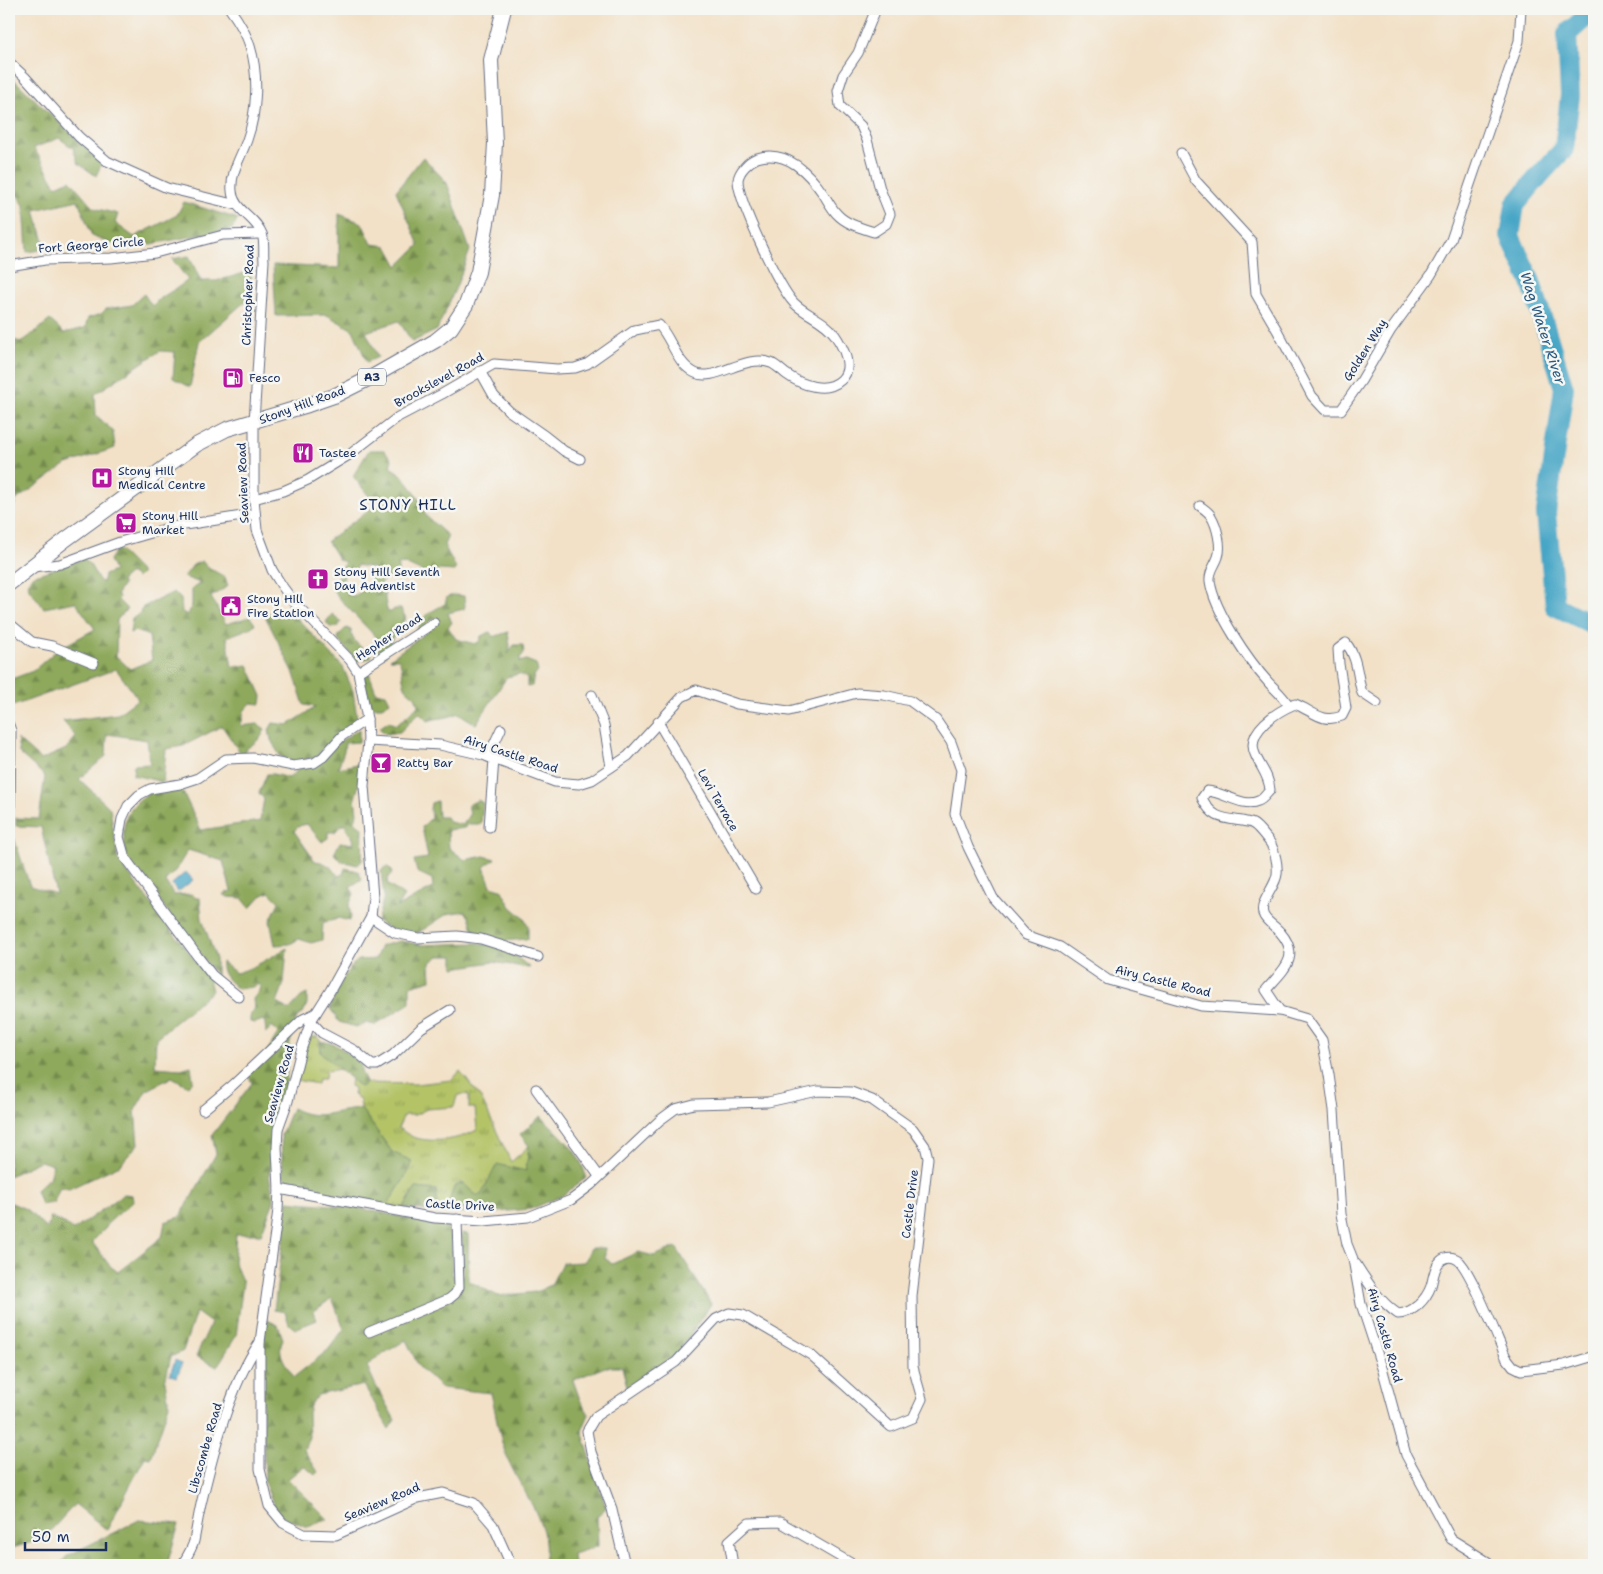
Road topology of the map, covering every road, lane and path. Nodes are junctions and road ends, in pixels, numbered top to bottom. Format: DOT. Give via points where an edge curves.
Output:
graph roads {
  1 [pos="230,9"];
  2 [pos="504,9"];
  3 [pos="876,9"];
  4 [pos="1521,9"];
  5 [pos="9,62"];
  6 [pos="1181,153"];
  7 [pos="237,205"];
  8 [pos="262,234"];
  9 [pos="9,266"];
  10 [pos="480,371"];
  11 [pos="254,422"];
  12 [pos="580,459"];
  13 [pos="254,499"];
  14 [pos="1200,506"];
  15 [pos="255,514"];
  16 [pos="30,567"];
  17 [pos="10,582"];
  18 [pos="9,623"];
  19 [pos="434,623"];
  20 [pos="94,663"];
  21 [pos="358,672"];
  22 [pos="592,695"];
  23 [pos="1377,703"];
  24 [pos="1289,706"];
  25 [pos="367,719"];
  26 [pos="658,722"];
  27 [pos="9,725"];
  28 [pos="501,729"];
  29 [pos="368,741"];
  30 [pos="491,758"];
  31 [pos="611,767"];
  32 [pos="10,813"];
  33 [pos="489,827"];
  34 [pos="756,890"];
  35 [pos="370,916"];
  36 [pos="538,957"];
  37 [pos="239,997"];
  38 [pos="450,1010"];
  39 [pos="1280,1011"];
  40 [pos="316,1012"];
  41 [pos="311,1021"];
  42 [pos="536,1089"];
  43 [pos="202,1110"];
  44 [pos="599,1176"];
  45 [pos="279,1189"];
  46 [pos="457,1219"];
  47 [pos="1353,1260"];
  48 [pos="369,1332"];
  49 [pos="260,1342"];
  50 [pos="1594,1356"];
  51 [pos="182,1565"];
  52 [pos="511,1565"];
  53 [pos="625,1565"];
  54 [pos="733,1565"];
  55 [pos="854,1565"];
  56 [pos="1489,1565"];
  1 -- 7 [label="street" via="250,46 255,75 254,107 247,139 232,178 232,193"];
  2 -- 11 [label="main road, Stony Hill Road / A3" via="491,60 495,143 492,195 478,272 466,305 451,328 435,341 372,377 334,396"];
  3 -- 10 [label="street, Brookslevel Road" via="838,91 840,106 861,126 867,140 890,214 886,224 874,232 856,226 837,214 798,164 776,156 756,158 745,166 738,178 740,195 777,280 794,303 834,333 844,350 848,366 843,378 832,386 814,387 788,376 772,363 756,360 712,375 696,374 681,362 668,335 659,325 635,330 587,364 575,368 494,364"];
  4 -- 6 [label="street, Golden Way" via="1518,40 1451,240 1341,410 1325,410 1312,396 1256,294 1252,242 1196,181"];
  5 -- 7 [label="street" via="79,138 107,160 167,188"];
  7 -- 8 [label="street, Christopher Road" via="255,222"];
  8 -- 9 [label="street, Fort George Circle" via="223,235 156,253 44,260"];
  8 -- 11 [label="street, Christopher Road" via="264,261"];
  10 -- 12 [label="street" via="494,396 509,411"];
  10 -- 13 [label="street, Brookslevel Road" via="398,417 349,455 308,480"];
  11 -- 13 [label="street, Seaview Road"];
  11 -- 16 [label="main road, Stony Hill Road / A3" via="227,429 196,445"];
  13 -- 15 [label="street, Seaview Road"];
  14 -- 24 [label="street" via="1211,514 1217,532 1220,552 1211,570 1210,581 1216,602 1252,661"];
  15 -- 16 [label="street" via="172,527 60,564"];
  15 -- 21 [label="street, Seaview Road" via="257,530 272,570 282,586"];
  16 -- 17 [label="main road, Stony Hill Road / A3"];
  18 -- 20 [label="street" via="32,642 52,646"];
  19 -- 21 [label="street, Hepher Road"];
  21 -- 25 [label="street, Seaview Road"];
  22 -- 31 [label="street" via="604,725"];
  23 -- 24 [label="street" via="1362,693 1356,663 1346,644 1338,649 1346,708 1342,716 1331,720 1295,704"];
  24 -- 39 [label="street" via="1271,716 1253,740 1254,753 1270,780 1270,790 1259,801 1246,803 1218,791 1207,791 1202,798 1214,815 1253,824 1270,844 1276,859 1277,875 1262,909 1291,949 1290,958 1266,990"];
  25 -- 29 [label="street, Seaview Road"];
  25 -- 37 [label="street" via="342,736 314,763 293,766 253,758 226,759 198,778 150,789 128,806 122,819 119,837 125,858 198,957"];
  26 -- 31 [label="street, Airy Castle Road" via="628,756"];
  26 -- 34 [label="street, Levi Terrace"];
  26 -- 39 [label="street, Airy Castle Road" via="682,697 696,690 737,704 789,711 857,693 910,701 936,720 951,742 961,770 955,814 994,898 1026,935 1060,947 1108,980 1201,1006"];
  27 -- 32 [label="street"];
  28 -- 30 [label="street"];
  29 -- 30 [label="street, Airy Castle Road" via="440,745"];
  29 -- 35 [label="street, Seaview Road" via="364,786 374,896"];
  30 -- 31 [label="street, Airy Castle Road" via="555,782 579,784 592,780"];
  30 -- 33 [label="street"];
  35 -- 36 [label="street" via="395,933 418,938 456,936 481,939"];
  35 -- 40 [label="street, Seaview Road"];
  38 -- 41 [label="street" via="421,1028 393,1055 377,1065 372,1065 322,1033"];
  39 -- 47 [label="street, Airy Castle Road" via="1307,1019 1322,1040 1334,1110 1341,1214"];
  40 -- 41 [label="street, Seaview Road"];
  40 -- 43 [label="street" via="303,1019"];
  41 -- 45 [label="street, Seaview Road" via="278,1129"];
  42 -- 44 [label="street"];
  44 -- 46 [label="street, Castle Drive" via="571,1200 528,1217 484,1221"];
  44 -- 53 [label="street, Castle Drive" via="674,1109 694,1104 768,1102 818,1091 850,1092 872,1100 913,1128 925,1146 928,1158 912,1296 913,1367 922,1399 913,1418 891,1427 811,1355 743,1315 728,1312 716,1319 676,1362 596,1416 587,1431 591,1452 612,1509"];
  45 -- 46 [label="street, Castle Drive" via="398,1212"];
  45 -- 49 [label="street, Seaview Road"];
  46 -- 48 [label="street" via="459,1288 455,1294"];
  47 -- 50 [label="street" via="1372,1290 1398,1314 1407,1313 1419,1305 1430,1288 1438,1263 1446,1257 1460,1261 1506,1357 1521,1370"];
  47 -- 56 [label="street, Airy Castle Road" via="1361,1304 1406,1455 1451,1539"];
  49 -- 51 [label="street, Libscombe Road" via="237,1384 213,1458 193,1542"];
  49 -- 52 [label="street, Seaview Road" via="260,1469 269,1506 283,1523 304,1534 336,1535 418,1498 443,1493 474,1503 494,1525"];
  54 -- 55 [label="street" via="729,1542 749,1523 780,1522"];
}
